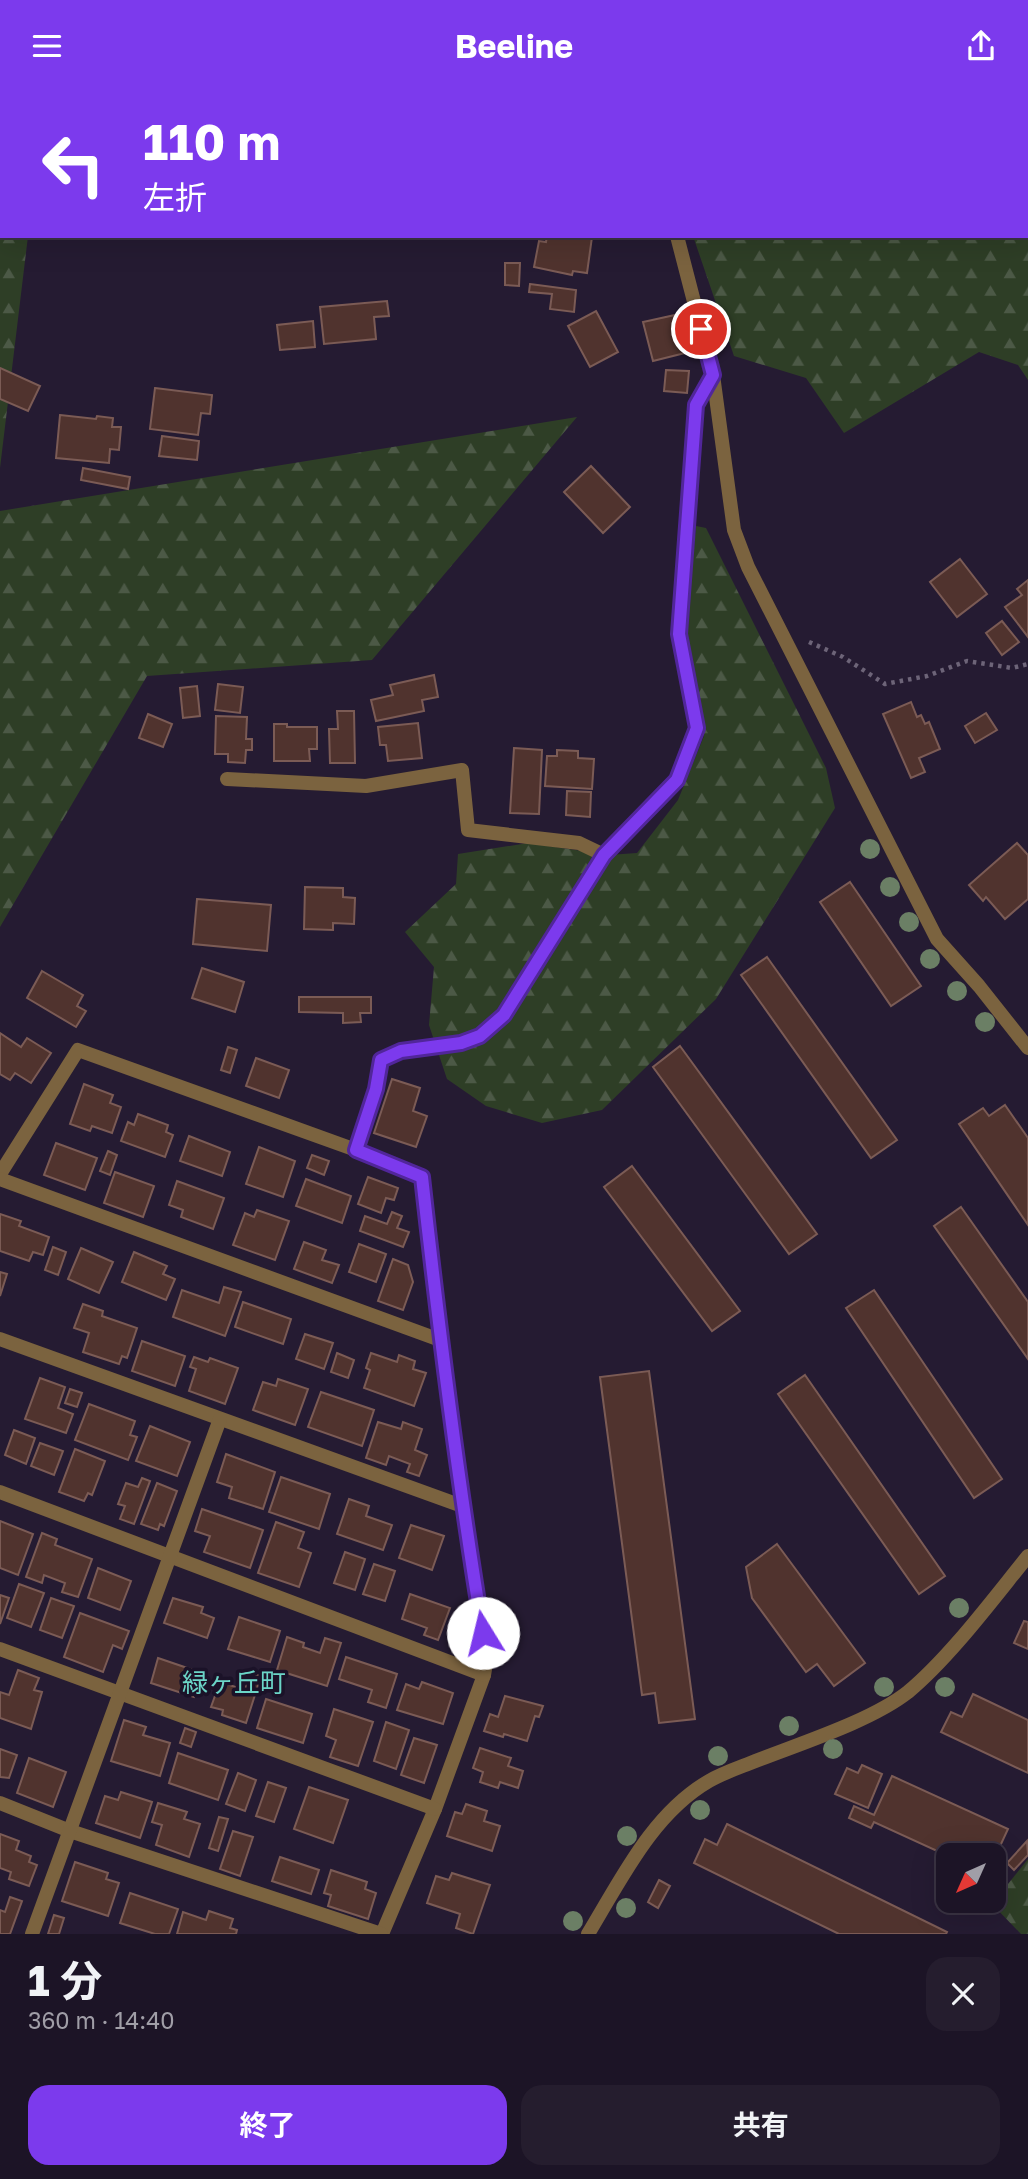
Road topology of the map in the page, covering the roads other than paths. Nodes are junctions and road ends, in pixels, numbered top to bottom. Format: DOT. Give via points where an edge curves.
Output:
graph roads {
  1 [pos="678,238"];
  2 [pos="713,375"];
  3 [pos="227,779"];
  4 [pos="604,855"];
  5 [pos="1028,1048"];
  6 [pos="356,1150"];
  7 [pos="0,1177"];
  8 [pos="0,1339"];
  9 [pos="440,1340"];
  10 [pos="220,1419"];
  11 [pos="0,1492"];
  12 [pos="462,1506"];
  13 [pos="1028,1556"];
  14 [pos="169,1557"];
  15 [pos="0,1649"];
  16 [pos="484,1675"];
  17 [pos="120,1694"];
  18 [pos="0,1803"];
  19 [pos="435,1809"];
  20 [pos="70,1831"];
  21 [pos="32,1934"];
  22 [pos="382,1934"];
  23 [pos="588,1934"];
  1 -- 2 [label="street"];
  2 -- 4 [label="street" via="696,405 679,634 697,728 677,780"];
  2 -- 5 [label="street" via="734,530 748,567 937,939"];
  3 -- 4 [label="street" via="366,786 462,770 468,830 579,843"];
  4 -- 6 [label="street" via="504,1015 480,1036 461,1043 401,1051 381,1060"];
  6 -- 7 [label="street" via="78,1050"];
  6 -- 9 [label="street" via="422,1177"];
  7 -- 9 [label="street"];
  8 -- 10 [label="street"];
  9 -- 12 [label="street"];
  10 -- 12 [label="street"];
  10 -- 14 [label="street"];
  11 -- 14 [label="street"];
  12 -- 16 [label="street" via="487,1658"];
  13 -- 23 [label="street" via="908,1692 886,1707 709,1781 682,1801 656,1828"];
  14 -- 16 [label="street"];
  14 -- 17 [label="street"];
  15 -- 17 [label="street"];
  16 -- 19 [label="street"];
  17 -- 19 [label="street"];
  17 -- 20 [label="street"];
  18 -- 20 [label="street"];
  19 -- 22 [label="street"];
  20 -- 21 [label="street"];
  20 -- 22 [label="street"];
}
